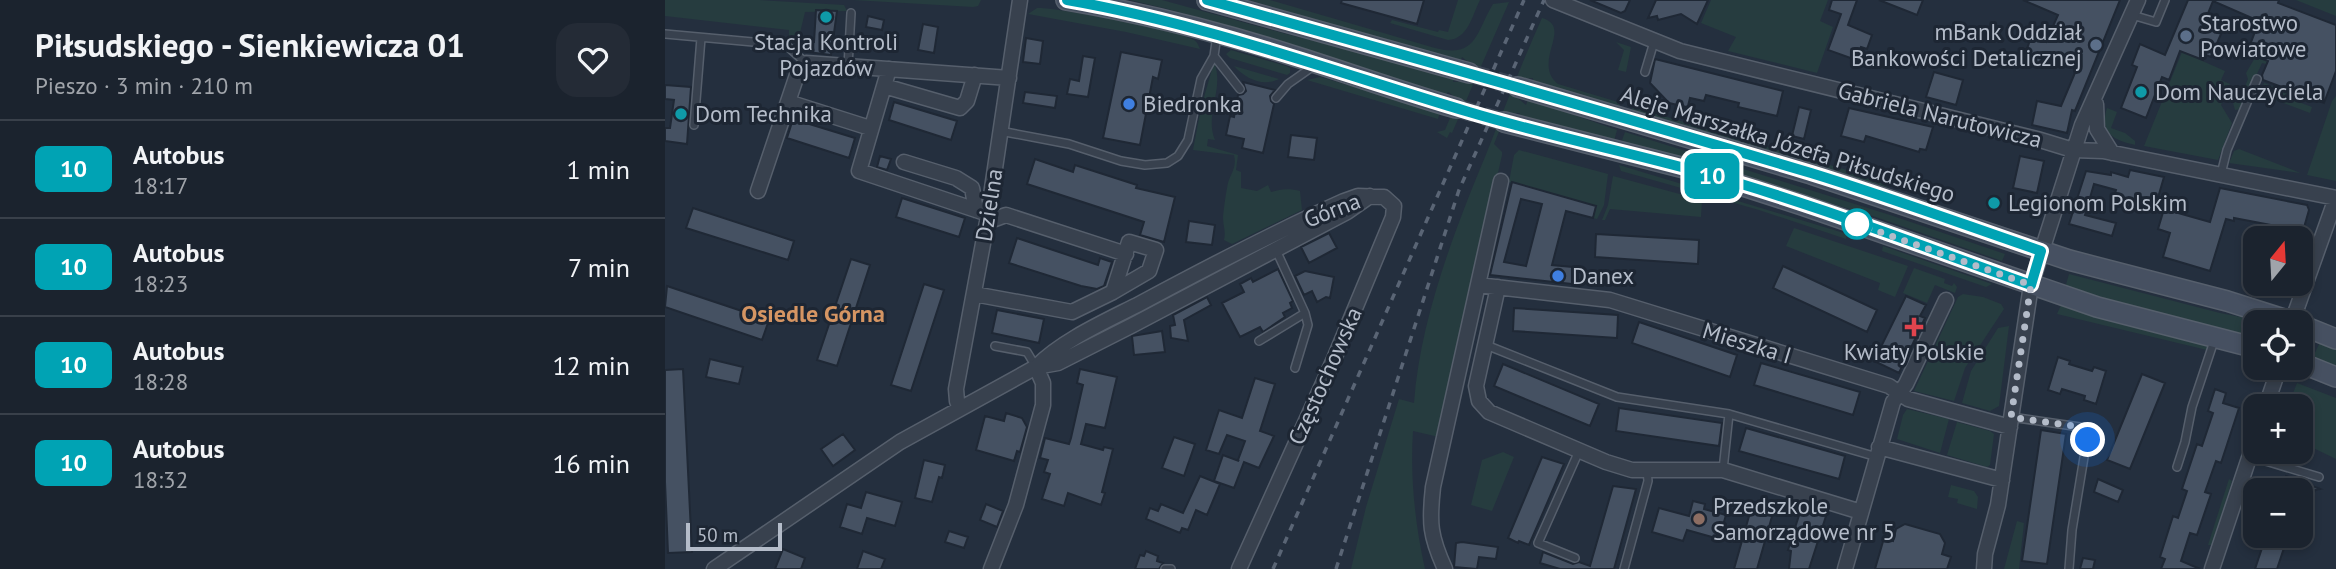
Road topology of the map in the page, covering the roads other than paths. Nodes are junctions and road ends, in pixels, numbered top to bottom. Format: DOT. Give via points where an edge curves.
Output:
graph roads {
  1 [pos="1020,0"];
  2 [pos="1066,0"];
  3 [pos="1207,0"];
  4 [pos="1553,0"];
  5 [pos="2138,0"];
  6 [pos="2165,0"];
  7 [pos="851,13"];
  8 [pos="2132,15"];
  9 [pos="665,34"];
  10 [pos="1217,34"];
  11 [pos="701,38"];
  12 [pos="1654,42"];
  13 [pos="1214,56"];
  14 [pos="806,63"];
  15 [pos="1317,64"];
  16 [pos="848,67"];
  17 [pos="889,69"];
  18 [pos="1644,72"];
  19 [pos="1469,73"];
  20 [pos="975,75"];
  21 [pos="1009,78"];
  22 [pos="2257,79"];
  23 [pos="884,86"];
  24 [pos="1518,87"];
  25 [pos="1240,89"];
  26 [pos="2099,92"];
  27 [pos="1276,98"];
  28 [pos="788,102"];
  29 [pos="1456,108"];
  30 [pos="1504,122"];
  31 [pos="694,125"];
  32 [pos="870,128"];
  33 [pos="1000,131"];
  34 [pos="2073,149"];
  35 [pos="2112,153"];
  36 [pos="904,162"];
  37 [pos="2220,175"];
  38 [pos="1501,181"];
  39 [pos="758,191"];
  40 [pos="991,196"];
  41 [pos="1371,196"];
  42 [pos="2336,198"];
  43 [pos="984,215"];
  44 [pos="1006,215"];
  45 [pos="1275,250"];
  46 [pos="2041,251"];
  47 [pos="1126,254"];
  48 [pos="1478,285"];
  49 [pos="2031,285"];
  50 [pos="1498,288"];
  51 [pos="1112,292"];
  52 [pos="974,293"];
  53 [pos="1946,300"];
  54 [pos="2255,310"];
  55 [pos="2296,310"];
  56 [pos="1305,313"];
  57 [pos="2313,330"];
  58 [pos="2215,337"];
  59 [pos="2336,339"];
  60 [pos="1259,341"];
  61 [pos="1486,345"];
  62 [pos="2243,345"];
  63 [pos="995,346"];
  64 [pos="1036,367"];
  65 [pos="1295,368"];
  66 [pos="2313,368"];
  67 [pos="2336,377"];
  68 [pos="1900,393"];
  69 [pos="960,410"];
  70 [pos="1729,414"];
  71 [pos="2011,422"];
  72 [pos="1579,451"];
  73 [pos="1878,452"];
  74 [pos="2246,464"];
  75 [pos="2276,464"];
  76 [pos="2177,467"];
  77 [pos="1647,470"];
  78 [pos="1723,470"];
  79 [pos="2319,477"];
  80 [pos="2002,480"];
  81 [pos="1861,512"];
  82 [pos="1575,558"];
  83 [pos="1982,565"];
  84 [pos="722,567"];
  85 [pos="991,569"];
  86 [pos="1239,569"];
  87 [pos="1444,569"];
  88 [pos="1624,569"];
  89 [pos="1845,569"];
  90 [pos="2069,569"];
  91 [pos="2212,569"];
  1 -- 21 [label="street, Dzielna"];
  2 -- 10 [label="main road"];
  3 -- 19 [label="main road"];
  4 -- 12 [label="street, Gabriela Narutowicza"];
  5 -- 8 [label="street"];
  6 -- 8 [label="lane" via="2156,22"];
  7 -- 16 [label="lane"];
  8 -- 26 [label="street"];
  9 -- 11 [label="lane"];
  10 -- 13 [label="lane"];
  10 -- 15 [label="main road"];
  11 -- 14 [label="lane" via="786,46"];
  11 -- 31 [label="lane"];
  12 -- 18 [label="lane"];
  12 -- 34 [label="street, Gabriela Narutowicza"];
  13 -- 25 [label="lane"];
  13 -- 33 [label="lane" via="1201,79 1188,139 1178,156 1167,163 1121,161 1069,144"];
  14 -- 16 [label="street"];
  14 -- 28 [label="street"];
  15 -- 27 [label="lane"];
  15 -- 29 [label="main road"];
  16 -- 17 [label="street"];
  17 -- 20 [label="street"];
  17 -- 23 [label="street"];
  20 -- 21 [label="street"];
  20 -- 23 [label="street" via="960,108"];
  21 -- 33 [label="street, Dzielna"];
  22 -- 37 [label="lane"];
  23 -- 32 [label="street"];
  24 -- 46 [label="main road, Aleje Marszałka Józefa Piłsudskiego" via="1811,174"];
  26 -- 34 [label="street"];
  26 -- 35 [label="street" via="2096,126"];
  28 -- 32 [label="street"];
  28 -- 39 [label="street"];
  30 -- 49 [label="main road" via="1713,176"];
  32 -- 43 [label="street" via="859,171"];
  33 -- 40 [label="street, Dzielna"];
  34 -- 35 [label="street, Gabriela Narutowicza"];
  34 -- 46 [label="street"];
  35 -- 37 [label="street, Gabriela Narutowicza"];
  36 -- 43 [label="street" via="956,178 972,188"];
  37 -- 42 [label="street, Gabriela Narutowicza"];
  38 -- 48 [label="street"];
  40 -- 43 [label="street, Dzielna"];
  40 -- 44 [label="street"];
  41 -- 45 [label="street, Górna"];
  41 -- 64 [label="street, Górna" via="1344,201 1219,262 1049,354"];
  41 -- 86 [label="street, Częstochowska" via="1389,200 1393,217"];
  42 -- 55 [label="street"];
  43 -- 44 [label="street"];
  43 -- 52 [label="street, Dzielna"];
  44 -- 47 [label="street"];
  45 -- 56 [label="lane"];
  45 -- 64 [label="street, Górna" via="1058,363"];
  46 -- 49 [label="street"];
  46 -- 54 [label="main road, Aleje Marszałka Józefa Piłsudskiego"];
  47 -- 51 [label="street"];
  47 -- 51 [label="street" via="1129,242 1156,250 1149,271"];
  48 -- 50 [label="street, Mieszka I"];
  48 -- 87 [label="street" via="1433,487 1430,527"];
  49 -- 58 [label="main road" via="2109,311"];
  49 -- 71 [label="street"];
  50 -- 61 [label="street"];
  50 -- 68 [label="street, Mieszka I" via="1610,300"];
  51 -- 52 [label="street" via="1072,312"];
  52 -- 69 [label="street, Dzielna" via="956,389"];
  53 -- 68 [label="street"];
  56 -- 60 [label="lane"];
  56 -- 65 [label="lane" via="1308,325"];
  57 -- 59 [label="main road"];
  58 -- 62 [label="main road"];
  58 -- 76 [label="lane"];
  61 -- 70 [label="lane" via="1617,397"];
  61 -- 72 [label="street" via="1476,386 1483,407"];
  63 -- 64 [label="lane" via="1027,352"];
  64 -- 69 [label="street, Górna"];
  64 -- 85 [label="street" via="1043,383 1043,405 1016,505"];
  66 -- 67 [label="main road"];
  68 -- 71 [label="street, Mieszka I" via="1908,399"];
  68 -- 73 [label="street"];
  69 -- 84 [label="street, Górna" via="900,442"];
  70 -- 73 [label="lane"];
  70 -- 78 [label="lane"];
  71 -- 80 [label="street"];
  71 -- 90 [label="lane" via="2080,427 2088,433"];
  72 -- 77 [label="street" via="1632,470"];
  72 -- 82 [label="lane" via="1538,543"];
  73 -- 80 [label="street"];
  73 -- 81 [label="street"];
  74 -- 91 [label="street"];
  75 -- 79 [label="lane"];
  77 -- 78 [label="street"];
  77 -- 88 [label="lane"];
  78 -- 81 [label="street"];
  80 -- 83 [label="street"];
  81 -- 89 [label="street"];
}
